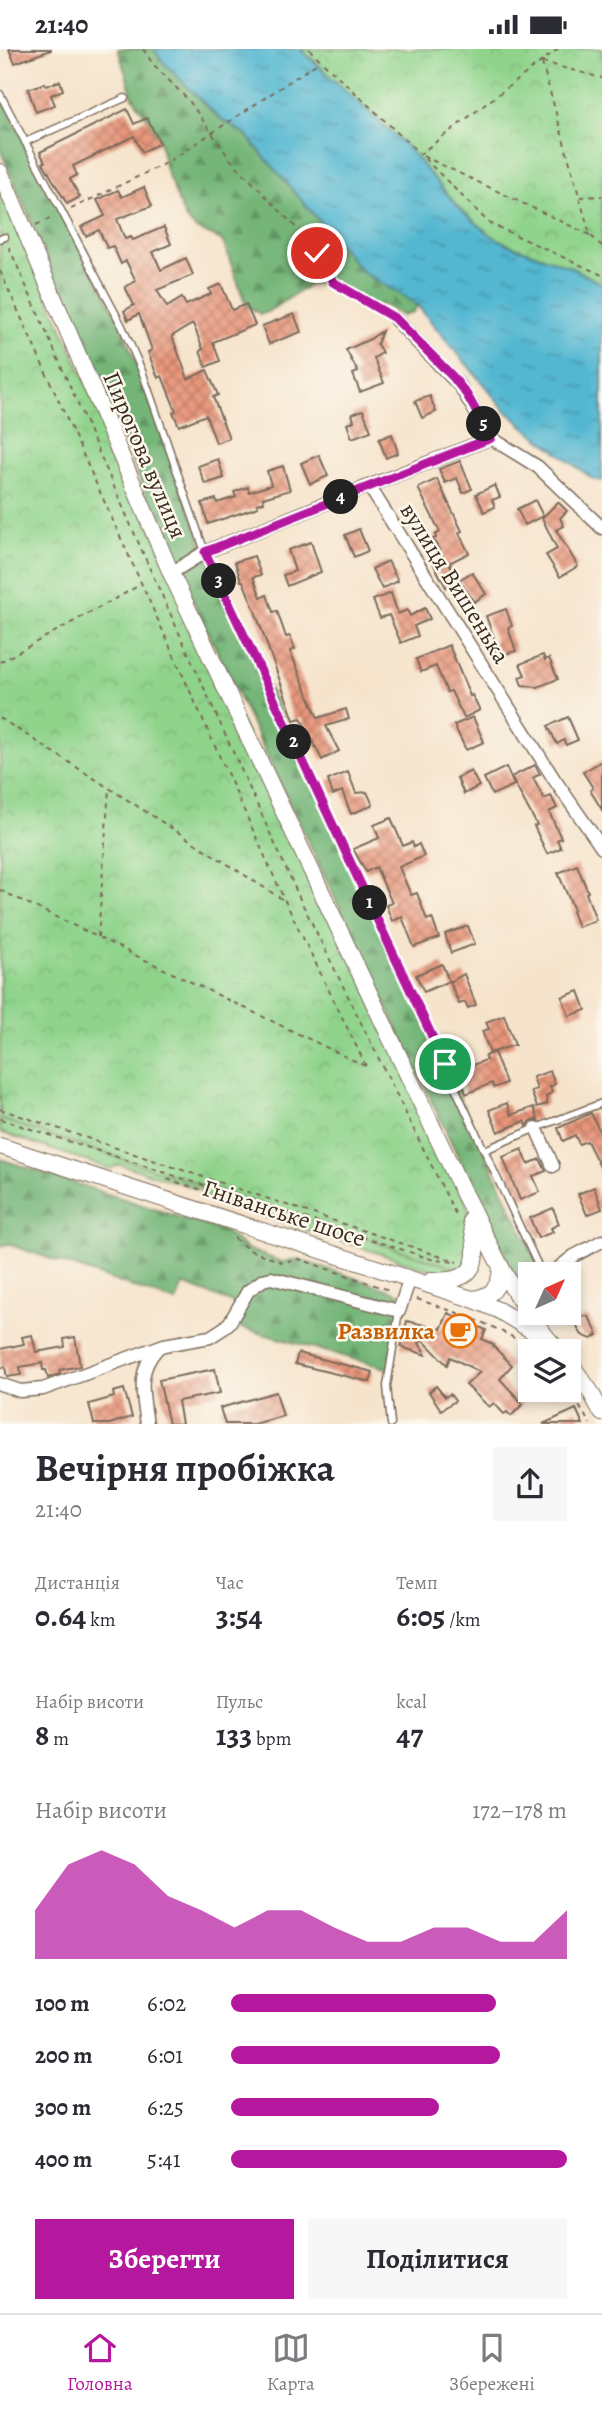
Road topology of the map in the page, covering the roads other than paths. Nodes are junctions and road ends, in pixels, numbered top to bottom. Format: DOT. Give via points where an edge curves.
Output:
graph roads {
  1 [pos="0,94"];
  2 [pos="125,98"];
  3 [pos="25,142"];
  4 [pos="0,172"];
  5 [pos="396,319"];
  6 [pos="491,438"];
  7 [pos="369,486"];
  8 [pos="602,528"];
  9 [pos="205,552"];
  10 [pos="171,573"];
  11 [pos="602,848"];
  12 [pos="602,1104"];
  13 [pos="536,1128"];
  14 [pos="1,1149"];
  15 [pos="485,1150"];
  16 [pos="553,1165"];
  17 [pos="464,1194"];
  18 [pos="602,1241"];
  19 [pos="536,1262"];
  20 [pos="566,1262"];
  21 [pos="501,1268"];
  22 [pos="410,1278"];
  23 [pos="518,1285"];
  24 [pos="472,1299"];
  25 [pos="398,1311"];
  26 [pos="544,1339"];
  27 [pos="157,1349"];
  28 [pos="581,1381"];
  29 [pos="0,1384"];
  30 [pos="602,1413"];
  31 [pos="147,1424"];
  32 [pos="391,1424"];
  1 -- 3 [label="lane"];
  2 -- 3 [label="lane"];
  3 -- 9 [label="lane" via="132,348"];
  4 -- 10 [label="main road, Пирогова вулиця"];
  5 -- 6 [label="street" via="460,386"];
  6 -- 7 [label="street"];
  6 -- 8 [label="street" via="538,467"];
  7 -- 9 [label="street, вулиця Вишенька"];
  7 -- 11 [label="street, вулиця Вишенька"];
  9 -- 10 [label="street, вулиця Вишенька"];
  9 -- 15 [label="lane"];
  10 -- 17 [label="main road, Пирогова вулиця"];
  12 -- 13 [label="lane"];
  13 -- 15 [label="lane"];
  13 -- 16 [label="street"];
  14 -- 22 [label="main road, Гніванське шосе"];
  15 -- 19 [label="lane"];
  17 -- 21 [label="main road, Пирогова вулиця"];
  17 -- 22 [label="main road" via="477,1248 472,1266 453,1280"];
  18 -- 20 [label="street"];
  21 -- 23 [label="main road, Пирогова вулиця"];
  21 -- 24 [label="main road" via="496,1289"];
  22 -- 24 [label="main road, Гніванське шосе"];
  22 -- 25 [label="street"];
  24 -- 26 [label="main road, Гніванське шосе"];
  25 -- 27 [label="street" via="271,1277 248,1291 218,1333"];
  25 -- 32 [label="lane" via="387,1386"];
  27 -- 29 [label="street" via="43,1389 20,1391"];
  27 -- 31 [label="street" via="142,1376"];
  28 -- 30 [label="main road"];
}
